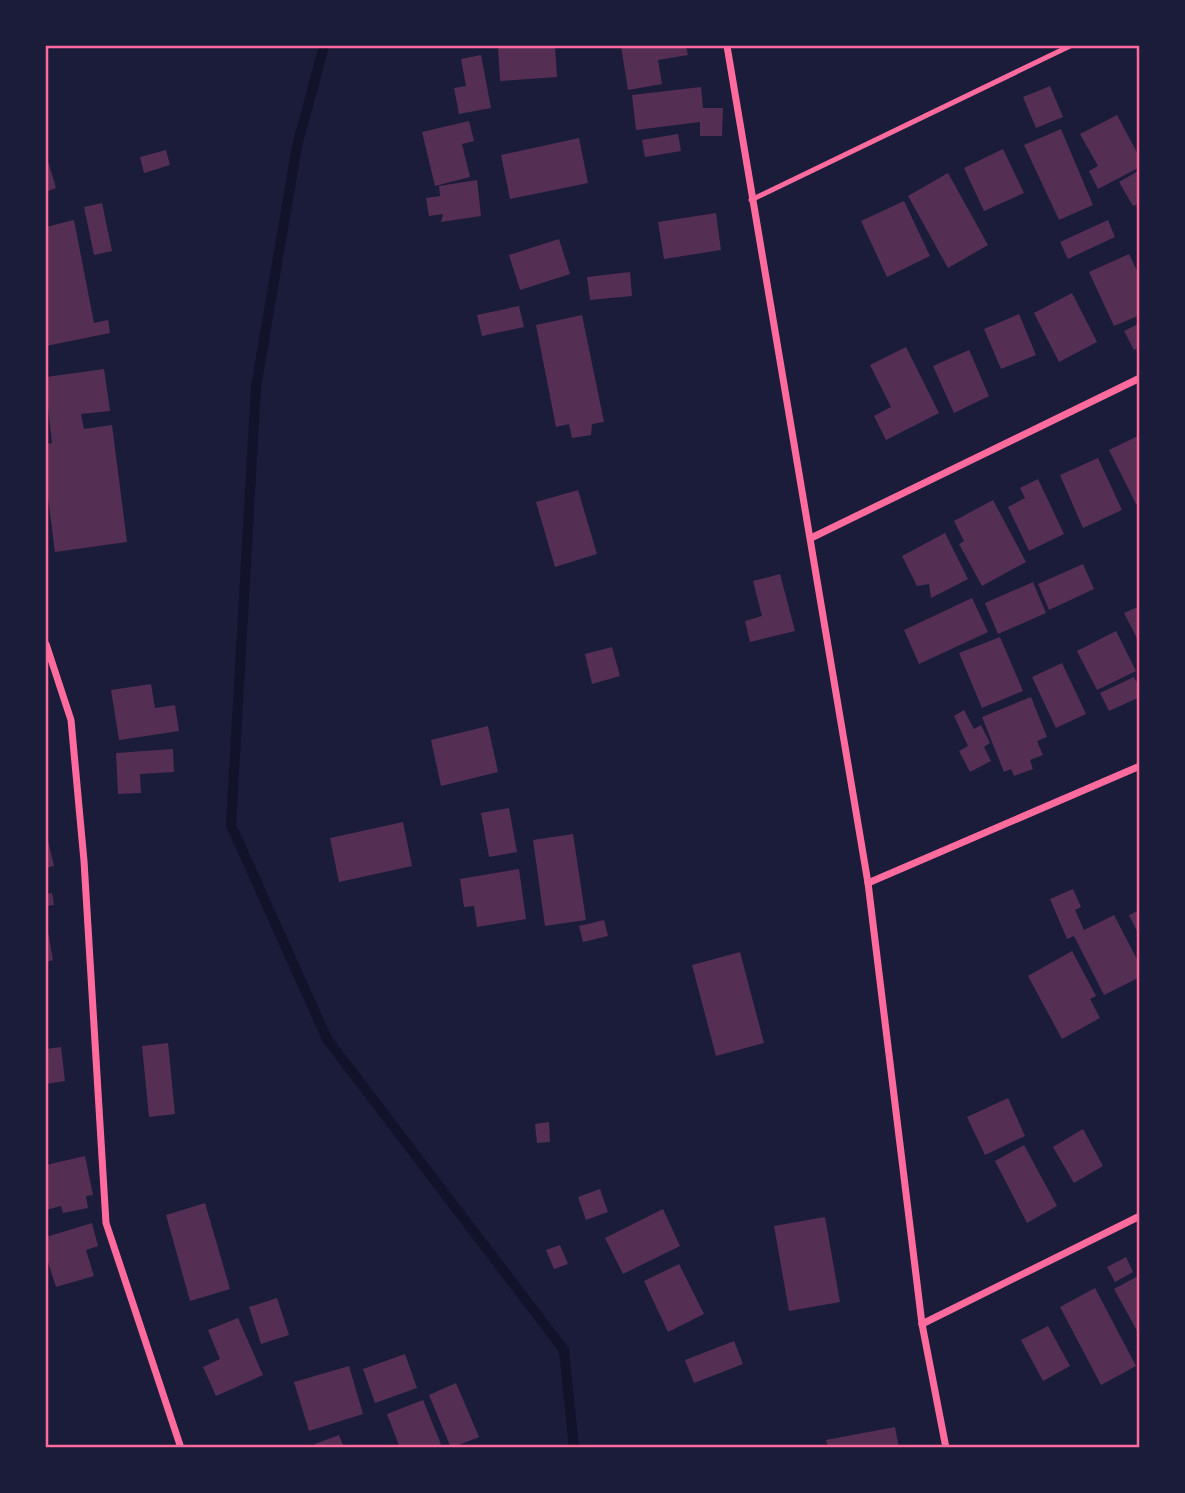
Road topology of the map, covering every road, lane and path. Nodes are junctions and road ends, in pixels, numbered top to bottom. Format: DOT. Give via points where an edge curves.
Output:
graph roads {
  1 [pos="727,46"];
  2 [pos="1070,46"];
  3 [pos="751,200"];
  4 [pos="1139,378"];
  5 [pos="811,538"];
  6 [pos="46,644"];
  7 [pos="1139,766"];
  8 [pos="868,883"];
  9 [pos="1139,1216"];
  10 [pos="922,1324"];
  11 [pos="181,1447"];
  12 [pos="946,1447"];
  1 -- 3 [label="street"];
  2 -- 3 [label="lane"];
  3 -- 5 [label="street"];
  4 -- 5 [label="street"];
  5 -- 8 [label="street"];
  6 -- 11 [label="street" via="72,720 106,1223"];
  7 -- 8 [label="street"];
  8 -- 10 [label="street"];
  9 -- 10 [label="street"];
  10 -- 12 [label="street"];
}
